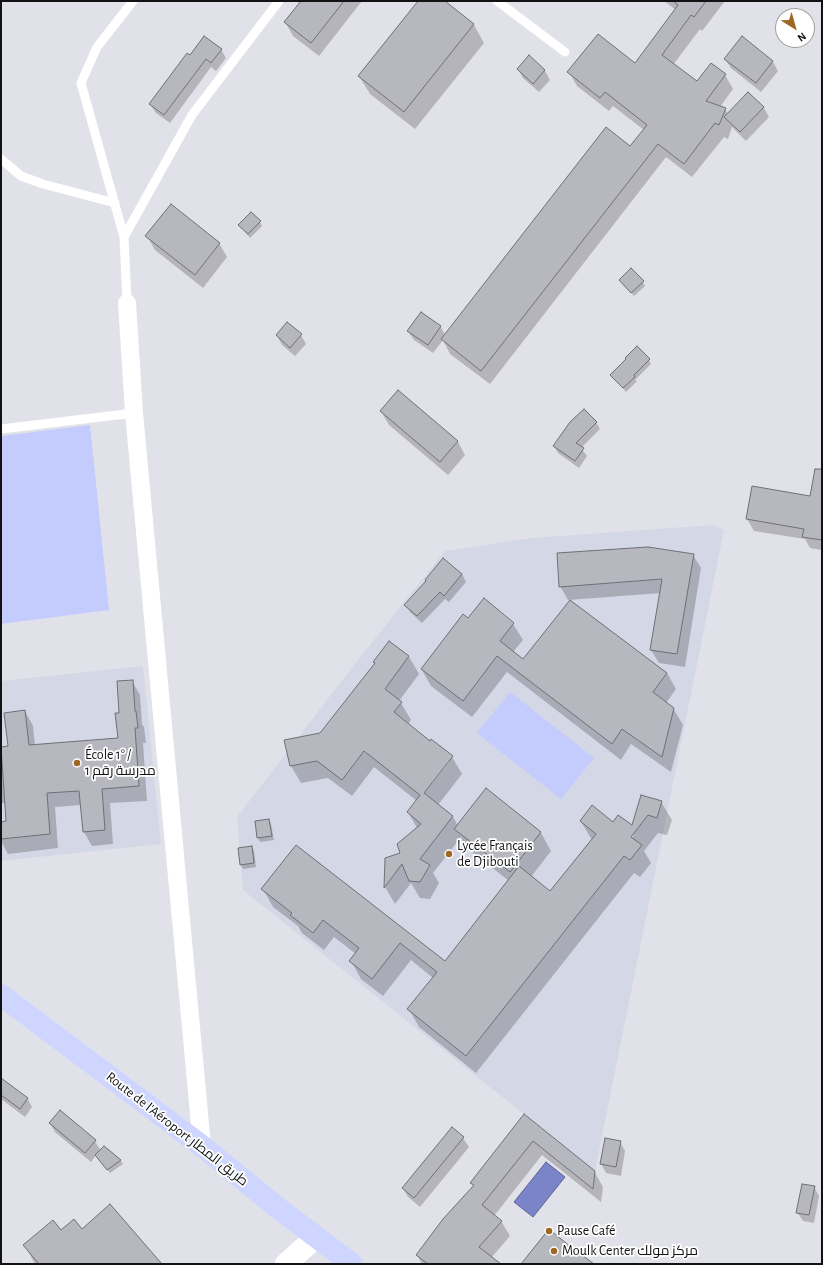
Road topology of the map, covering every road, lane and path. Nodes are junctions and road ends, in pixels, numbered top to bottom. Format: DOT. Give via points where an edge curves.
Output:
graph roads {
  1 [pos="133,1"];
  2 [pos="279,1"];
  3 [pos="498,1"];
  4 [pos="565,52"];
  5 [pos="1,159"];
  6 [pos="115,203"];
  7 [pos="124,237"];
  8 [pos="127,303"];
  9 [pos="134,413"];
  10 [pos="1,429"];
  11 [pos="1,995"];
  12 [pos="202,1146"];
  13 [pos="316,1237"];
  14 [pos="286,1264"];
  15 [pos="352,1264"];
  1 -- 6 [label="lane" via="97,47 81,83"];
  2 -- 7 [label="lane" via="192,115"];
  3 -- 4 [label="lane"];
  5 -- 6 [label="lane" via="21,176"];
  6 -- 7 [label="lane"];
  7 -- 8 [label="lane"];
  8 -- 9 [label="street"];
  9 -- 10 [label="lane"];
  9 -- 12 [label="street"];
  11 -- 12 [label="main road, Route de l'Aéroport طريق المطار"];
  12 -- 13 [label="main road, Route de l'Aéroport طريق المطار"];
  13 -- 14 [label="main road"];
  13 -- 15 [label="main road, Route de l'Aéroport طريق المطار"];
}
